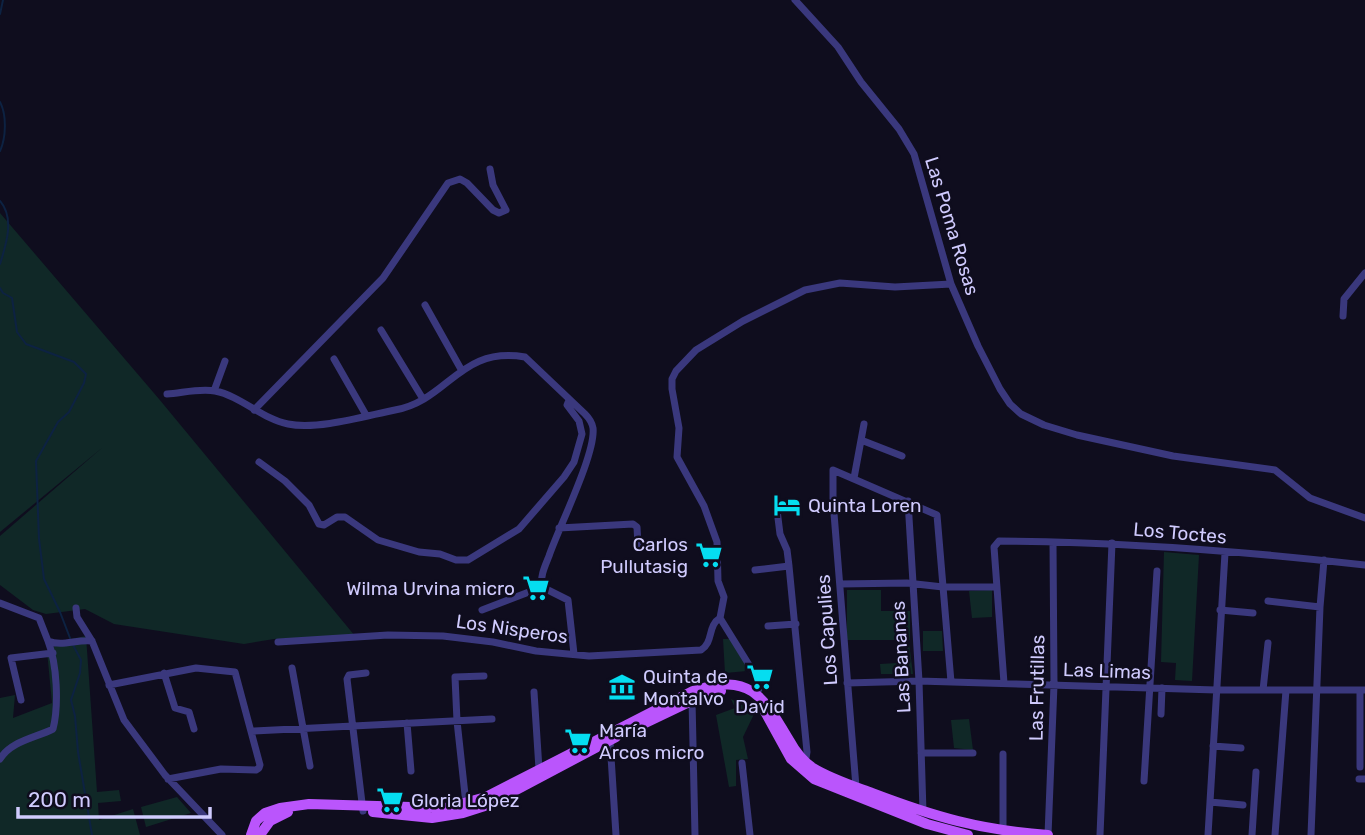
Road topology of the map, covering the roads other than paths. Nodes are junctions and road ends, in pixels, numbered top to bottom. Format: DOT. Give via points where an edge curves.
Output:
graph roads {
  1 [pos="795,0"];
  2 [pos="490,169"];
  3 [pos="1365,272"];
  4 [pos="951,284"];
  5 [pos="425,305"];
  6 [pos="1343,316"];
  7 [pos="381,330"];
  8 [pos="334,359"];
  9 [pos="225,361"];
  10 [pos="462,371"];
  11 [pos="214,391"];
  12 [pos="167,394"];
  13 [pos="423,399"];
  14 [pos="569,400"];
  15 [pos="254,410"];
  16 [pos="366,415"];
  17 [pos="864,424"];
  18 [pos="861,440"];
  19 [pos="902,456"];
  20 [pos="259,462"];
  21 [pos="854,478"];
  22 [pos="908,500"];
  23 [pos="777,510"];
  24 [pos="1365,519"];
  25 [pos="559,528"];
  26 [pos="1053,542"];
  27 [pos="1112,543"];
  28 [pos="638,545"];
  29 [pos="1225,552"];
  30 [pos="1324,560"];
  31 [pos="1365,565"];
  32 [pos="789,566"];
  33 [pos="755,570"];
  34 [pos="1157,570"];
  35 [pos="840,584"];
  36 [pos="913,584"];
  37 [pos="542,587"];
  38 [pos="943,587"];
  39 [pos="997,587"];
  40 [pos="1268,601"];
  41 [pos="0,603"];
  42 [pos="1320,607"];
  43 [pos="76,608"];
  44 [pos="482,610"];
  45 [pos="1220,610"];
  46 [pos="1252,613"];
  47 [pos="720,618"];
  48 [pos="796,624"];
  49 [pos="768,626"];
  50 [pos="48,641"];
  51 [pos="92,641"];
  52 [pos="278,642"];
  53 [pos="1268,643"];
  54 [pos="53,653"];
  55 [pos="574,654"];
  56 [pos="292,668"];
  57 [pos="164,673"];
  58 [pos="366,673"];
  59 [pos="484,676"];
  60 [pos="919,681"];
  61 [pos="951,682"];
  62 [pos="848,683"];
  63 [pos="1004,683"];
  64 [pos="108,685"];
  65 [pos="1054,685"];
  66 [pos="1105,686"];
  67 [pos="727,688"];
  68 [pos="1151,688"];
  69 [pos="1162,688"];
  70 [pos="1316,689"];
  71 [pos="1216,690"];
  72 [pos="1263,690"];
  73 [pos="1286,690"];
  74 [pos="1363,690"];
  75 [pos="534,692"];
  76 [pos="755,695"];
  77 [pos="21,700"];
  78 [pos="692,700"];
  79 [pos="1161,714"];
  80 [pos="492,719"];
  81 [pos="457,721"];
  82 [pos="407,723"];
  83 [pos="352,727"];
  84 [pos="304,728"];
  85 [pos="194,729"];
  86 [pos="252,731"];
  87 [pos="614,736"];
  88 [pos="1213,746"];
  89 [pos="1241,748"];
  90 [pos="921,753"];
  91 [pos="973,753"];
  92 [pos="1003,754"];
  93 [pos="0,759"];
  94 [pos="742,763"];
  95 [pos="803,765"];
  96 [pos="310,766"];
  97 [pos="1360,767"];
  98 [pos="539,769"];
  99 [pos="411,771"];
  100 [pos="1256,772"];
  101 [pos="169,779"];
  102 [pos="1144,781"];
  103 [pos="856,787"];
  104 [pos="1210,802"];
  105 [pos="466,804"];
  106 [pos="1244,805"];
  107 [pos="363,809"];
  108 [pos="923,812"];
  109 [pos="1003,832"];
  110 [pos="222,835"];
  111 [pos="251,835"];
  112 [pos="260,835"];
  113 [pos="615,835"];
  114 [pos="695,835"];
  115 [pos="750,835"];
  116 [pos="968,835"];
  117 [pos="1048,835"];
  118 [pos="1100,835"];
  119 [pos="1208,835"];
  120 [pos="1252,835"];
  121 [pos="1275,835"];
  122 [pos="1311,835"];
  1 -- 4 [label="street, Las Poma Rosas" via="838,47 900,129 914,155"];
  2 -- 15 [label="street" via="506,210 493,210 467,183 448,183 383,278"];
  3 -- 6 [label="street" via="1344,299"];
  4 -- 24 [label="street, Las Poma Rosas" via="1000,388 1021,414 1044,425 1125,446 1275,470 1310,498"];
  4 -- 47 [label="street" via="840,284 805,290 696,350 676,371 672,389 679,428 677,457 704,506 717,542 724,601"];
  5 -- 10 [label="street"];
  7 -- 13 [label="street"];
  8 -- 16 [label="street"];
  9 -- 11 [label="street"];
  10 -- 13 [label="street"];
  10 -- 14 [label="street" via="489,356 525,358"];
  11 -- 12 [label="street"];
  11 -- 15 [label="street"];
  13 -- 16 [label="street" via="407,408"];
  14 -- 20 [label="street" via="582,433 569,470 519,529 468,560 378,540 345,517 319,524 311,508 285,481"];
  14 -- 25 [label="street" via="592,421 593,429 584,466"];
  15 -- 16 [label="street" via="299,425"];
  17 -- 18 [label="street"];
  18 -- 19 [label="street"];
  18 -- 21 [label="street"];
  21 -- 22 [label="street"];
  21 -- 35 [label="street, Los Capulies" via="833,470"];
  22 -- 36 [label="street, Las Bananas"];
  22 -- 38 [label="street" via="937,515"];
  23 -- 32 [label="street"];
  25 -- 28 [label="street" via="634,524"];
  25 -- 37 [label="street"];
  26 -- 27 [label="street, Los Toctes"];
  26 -- 39 [label="street, Los Toctes" via="999,541 994,547"];
  26 -- 65 [label="street, Las Frutillas"];
  27 -- 29 [label="street, Los Toctes"];
  27 -- 66 [label="street"];
  29 -- 30 [label="street, Los Toctes"];
  29 -- 45 [label="street"];
  30 -- 31 [label="street, Los Toctes"];
  30 -- 42 [label="street"];
  32 -- 33 [label="street"];
  32 -- 48 [label="street"];
  34 -- 68 [label="street"];
  35 -- 36 [label="street"];
  35 -- 62 [label="street, Los Capulies"];
  36 -- 38 [label="street"];
  36 -- 60 [label="street, Las Bananas"];
  37 -- 44 [label="street"];
  37 -- 55 [label="street" via="568,600"];
  38 -- 39 [label="street"];
  38 -- 61 [label="street"];
  39 -- 63 [label="street"];
  40 -- 42 [label="street"];
  41 -- 50 [label="street" via="38,618"];
  42 -- 70 [label="street"];
  43 -- 51 [label="street"];
  45 -- 46 [label="street"];
  45 -- 71 [label="street"];
  47 -- 55 [label="street, Los Nisperos" via="701,650 600,657"];
  47 -- 76 [label="street" via="759,681"];
  48 -- 49 [label="street"];
  48 -- 95 [label="street" via="807,752"];
  50 -- 51 [label="street"];
  50 -- 54 [label="street"];
  51 -- 64 [label="street"];
  52 -- 55 [label="street, Los Nisperos" via="443,636"];
  53 -- 72 [label="street"];
  54 -- 77 [label="street" via="11,658"];
  54 -- 93 [label="street" via="53,729 15,744"];
  56 -- 84 [label="street"];
  57 -- 64 [label="street"];
  57 -- 85 [label="street" via="174,708 189,712"];
  57 -- 86 [label="street" via="196,668 233,671"];
  58 -- 83 [label="street" via="347,679"];
  59 -- 81 [label="street" via="455,677"];
  60 -- 61 [label="street, Las Limas"];
  60 -- 62 [label="street, Las Limas"];
  60 -- 90 [label="street, Las Bananas"];
  61 -- 63 [label="street, Las Limas"];
  62 -- 103 [label="street, Los Capulies"];
  63 -- 65 [label="street, Las Limas"];
  64 -- 101 [label="street" via="124,720"];
  65 -- 66 [label="street, Las Limas"];
  65 -- 117 [label="street, Las Frutillas"];
  66 -- 68 [label="street, Las Limas"];
  66 -- 118 [label="street"];
  67 -- 76 [label="main road"];
  67 -- 78 [label="main road"];
  67 -- 87 [label="main road" via="707,686 693,691"];
  68 -- 69 [label="street, Las Limas"];
  68 -- 102 [label="street"];
  69 -- 71 [label="street, Las Limas"];
  69 -- 79 [label="street"];
  70 -- 73 [label="street, Las Limas"];
  70 -- 74 [label="street, Las Limas"];
  70 -- 122 [label="street"];
  71 -- 72 [label="street, Las Limas"];
  71 -- 88 [label="street"];
  72 -- 73 [label="street, Las Limas"];
  73 -- 121 [label="street"];
  74 -- 97 [label="street"];
  75 -- 98 [label="street"];
  76 -- 95 [label="main road" via="769,706"];
  78 -- 87 [label="main road"];
  78 -- 114 [label="street"];
  80 -- 81 [label="street"];
  81 -- 82 [label="street"];
  81 -- 105 [label="street"];
  82 -- 83 [label="street"];
  82 -- 99 [label="street"];
  83 -- 84 [label="street"];
  83 -- 107 [label="street"];
  84 -- 86 [label="street"];
  84 -- 96 [label="street"];
  86 -- 101 [label="street" via="259,768 221,769"];
  87 -- 98 [label="main road"];
  87 -- 107 [label="main road" via="488,805 463,813 432,818"];
  87 -- 113 [label="street"];
  88 -- 89 [label="street"];
  88 -- 104 [label="street"];
  90 -- 91 [label="street"];
  90 -- 108 [label="street, Las Bananas"];
  92 -- 109 [label="street"];
  94 -- 115 [label="street"];
  95 -- 103 [label="main road"];
  95 -- 116 [label="main road" via="814,779 834,789"];
  98 -- 105 [label="main road"];
  100 -- 120 [label="street"];
  101 -- 110 [label="street"];
  103 -- 108 [label="main road"];
  104 -- 106 [label="street"];
  104 -- 119 [label="street"];
  105 -- 107 [label="main road"];
  107 -- 111 [label="main road" via="309,804 280,808 256,821"];
  107 -- 112 [label="main road" via="286,813 270,821"];
  108 -- 109 [label="main road"];
  109 -- 117 [label="main road"];
}
